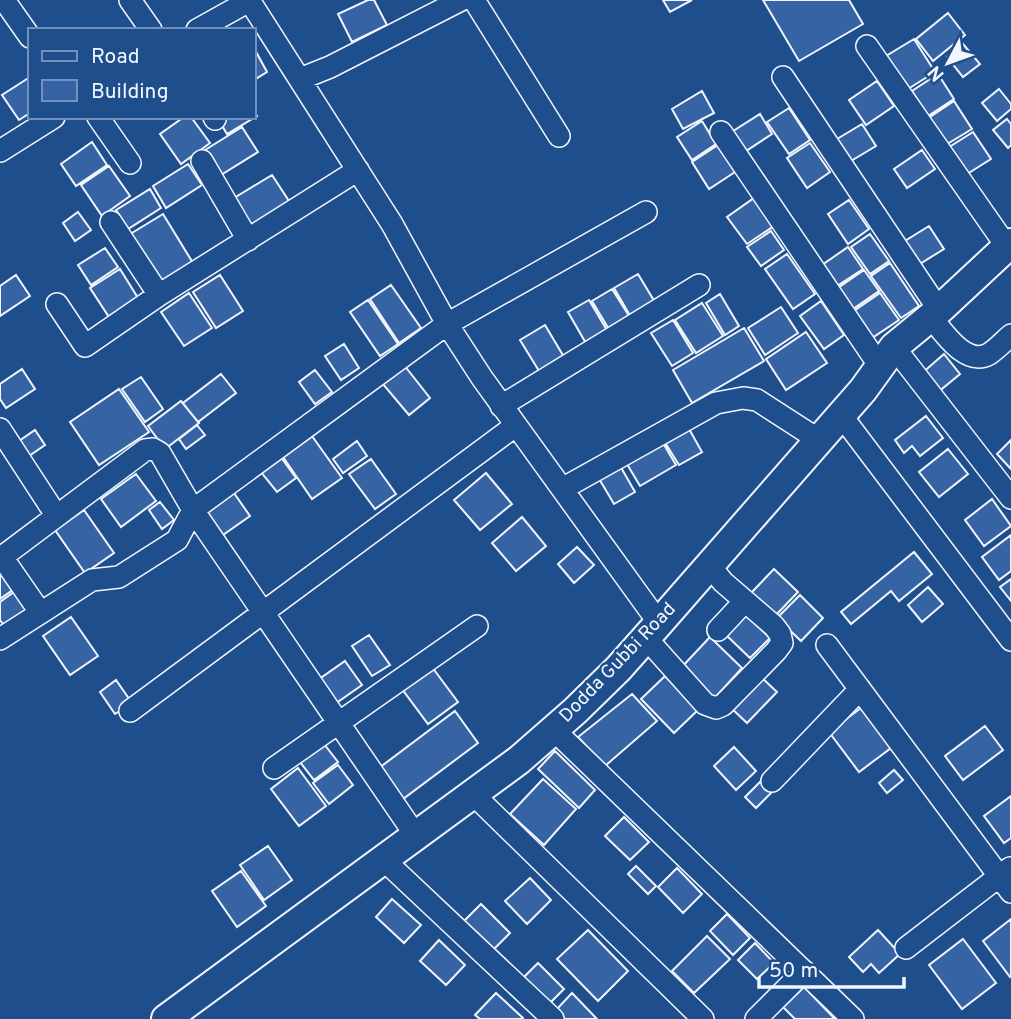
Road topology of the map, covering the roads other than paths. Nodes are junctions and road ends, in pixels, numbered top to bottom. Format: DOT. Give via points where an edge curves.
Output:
graph roads {
  1 [pos="4,0"];
  2 [pos="130,0"];
  3 [pos="249,0"];
  4 [pos="461,0"];
  5 [pos="474,0"];
  6 [pos="150,28"];
  7 [pos="200,28"];
  8 [pos="28,34"];
  9 [pos="867,46"];
  10 [pos="783,77"];
  11 [pos="300,79"];
  12 [pos="51,119"];
  13 [pos="99,119"];
  14 [pos="721,132"];
  15 [pos="559,136"];
  16 [pos="0,151"];
  17 [pos="202,162"];
  18 [pos="130,163"];
  19 [pos="358,170"];
  20 [pos="646,212"];
  21 [pos="111,222"];
  22 [pos="248,240"];
  23 [pos="1009,245"];
  24 [pos="699,285"];
  25 [pos="159,295"];
  26 [pos="57,303"];
  27 [pos="935,314"];
  28 [pos="447,324"];
  29 [pos="1011,335"];
  30 [pos="888,358"];
  31 [pos="501,406"];
  32 [pos="841,415"];
  33 [pos="515,426"];
  34 [pos="0,429"];
  35 [pos="820,440"];
  36 [pos="562,489"];
  37 [pos="1011,498"];
  38 [pos="192,510"];
  39 [pos="56,515"];
  40 [pos="1,558"];
  41 [pos="709,565"];
  42 [pos="745,601"];
  43 [pos="40,612"];
  44 [pos="263,613"];
  45 [pos="477,626"];
  46 [pos="652,630"];
  47 [pos="718,630"];
  48 [pos="0,639"];
  49 [pos="1011,640"];
  50 [pos="827,645"];
  51 [pos="860,689"];
  52 [pos="130,711"];
  53 [pos="338,722"];
  54 [pos="554,730"];
  55 [pos="274,768"];
  56 [pos="772,780"];
  57 [pos="473,794"];
  58 [pos="416,836"];
  59 [pos="384,860"];
  60 [pos="1007,878"];
  61 [pos="906,948"];
  62 [pos="804,971"];
  63 [pos="166,1019"];
  64 [pos="553,1019"];
  65 [pos="703,1019"];
  66 [pos="756,1019"];
  67 [pos="853,1019"];
  1 -- 8 [label="street"];
  2 -- 6 [label="street"];
  3 -- 7 [label="street"];
  3 -- 11 [label="street"];
  4 -- 11 [label="street"];
  5 -- 15 [label="street"];
  9 -- 23 [label="street"];
  10 -- 27 [label="street"];
  11 -- 19 [label="street"];
  12 -- 16 [label="street"];
  13 -- 18 [label="street"];
  14 -- 30 [label="street"];
  17 -- 22 [label="street"];
  19 -- 22 [label="street"];
  19 -- 28 [label="street"];
  20 -- 28 [label="street"];
  21 -- 25 [label="street"];
  22 -- 25 [label="street"];
  23 -- 27 [label="main road, Dodda Gubbi Road"];
  24 -- 31 [label="street"];
  25 -- 26 [label="street" via="85,346"];
  27 -- 29 [label="street" via="965,354 988,355"];
  27 -- 30 [label="main road, Dodda Gubbi Road"];
  28 -- 31 [label="street"];
  28 -- 38 [label="street"];
  30 -- 32 [label="main road, Dodda Gubbi Road"];
  30 -- 37 [label="street"];
  31 -- 33 [label="street"];
  32 -- 35 [label="main road, Dodda Gubbi Road"];
  32 -- 49 [label="street"];
  33 -- 36 [label="street"];
  33 -- 44 [label="street"];
  34 -- 39 [label="street"];
  35 -- 36 [label="street" via="757,400 743,397 716,403"];
  35 -- 41 [label="main road, Dodda Gubbi Road"];
  36 -- 46 [label="street"];
  38 -- 39 [label="street" via="160,453 153,449 145,450"];
  38 -- 43 [label="street" via="177,540 119,577 92,580"];
  38 -- 44 [label="street"];
  39 -- 40 [label="street"];
  40 -- 43 [label="street"];
  41 -- 42 [label="street"];
  41 -- 46 [label="main road, Dodda Gubbi Road"];
  42 -- 46 [label="street" via="774,626 782,642 716,708 705,704"];
  42 -- 47 [label="street"];
  43 -- 48 [label="street"];
  44 -- 52 [label="street"];
  44 -- 53 [label="street"];
  45 -- 53 [label="street"];
  46 -- 54 [label="main road, Dodda Gubbi Road" via="604,684"];
  50 -- 51 [label="street"];
  51 -- 56 [label="street"];
  51 -- 60 [label="street"];
  53 -- 55 [label="street"];
  53 -- 58 [label="street"];
  54 -- 57 [label="main road, Dodda Gubbi Road"];
  54 -- 62 [label="street"];
  57 -- 58 [label="main road, Dodda Gubbi Road"];
  57 -- 65 [label="street"];
  58 -- 59 [label="main road, Dodda Gubbi Road"];
  59 -- 63 [label="main road, Dodda Gubbi Road"];
  59 -- 64 [label="street"];
  60 -- 61 [label="street"];
  62 -- 66 [label="street"];
  62 -- 67 [label="street"];
}
